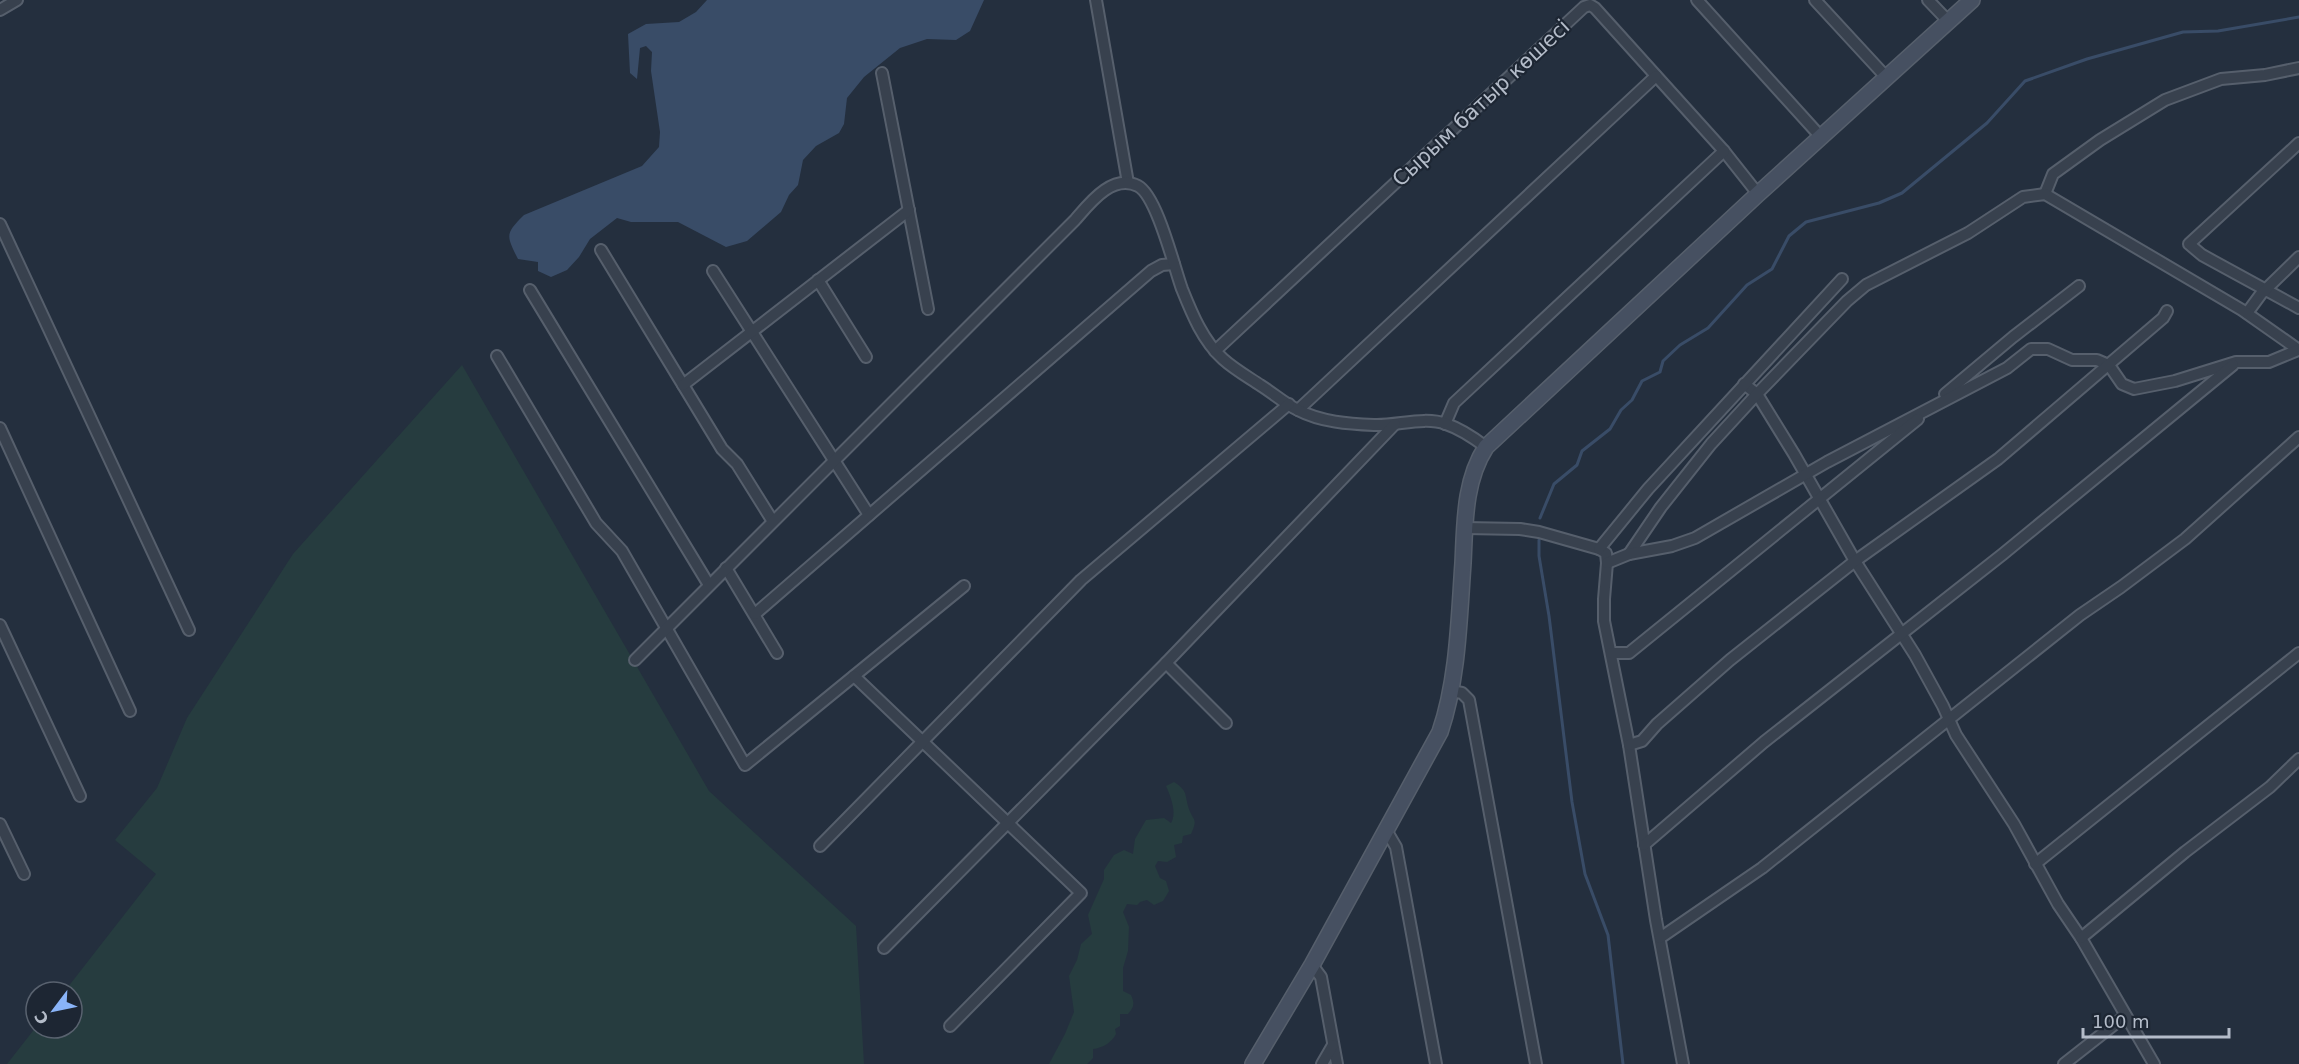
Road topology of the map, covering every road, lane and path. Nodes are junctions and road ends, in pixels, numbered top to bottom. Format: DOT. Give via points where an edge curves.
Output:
graph roads {
  1 [pos="17,0"];
  2 [pos="1096,0"];
  3 [pos="1697,0"];
  4 [pos="1815,0"];
  5 [pos="1928,0"];
  6 [pos="1972,0"];
  7 [pos="0,10"];
  8 [pos="1949,22"];
  9 [pos="2299,68"];
  10 [pos="882,72"];
  11 [pos="1656,76"];
  12 [pos="1887,78"];
  13 [pos="1821,137"];
  14 [pos="2299,143"];
  15 [pos="1724,151"];
  16 [pos="1128,183"];
  17 [pos="1758,194"];
  18 [pos="2045,194"];
  19 [pos="909,210"];
  20 [pos="0,224"];
  21 [pos="601,250"];
  22 [pos="2299,257"];
  23 [pos="1174,264"];
  24 [pos="713,271"];
  25 [pos="1842,279"];
  26 [pos="818,280"];
  27 [pos="2079,286"];
  28 [pos="530,290"];
  29 [pos="2265,290"];
  30 [pos="2299,308"];
  31 [pos="928,309"];
  32 [pos="2167,311"];
  33 [pos="2247,313"];
  34 [pos="752,332"];
  35 [pos="2299,350"];
  36 [pos="1215,351"];
  37 [pos="497,356"];
  38 [pos="866,357"];
  39 [pos="2236,362"];
  40 [pos="2107,364"];
  41 [pos="1744,384"];
  42 [pos="683,385"];
  43 [pos="1757,394"];
  44 [pos="1294,407"];
  45 [pos="1928,408"];
  46 [pos="1395,424"];
  47 [pos="1445,424"];
  48 [pos="0,428"];
  49 [pos="2299,437"];
  50 [pos="1486,447"];
  51 [pos="833,459"];
  52 [pos="1805,474"];
  53 [pos="1818,499"];
  54 [pos="869,515"];
  55 [pos="772,520"];
  56 [pos="1465,528"];
  57 [pos="1599,549"];
  58 [pos="1629,554"];
  59 [pos="1856,561"];
  60 [pos="1608,563"];
  61 [pos="726,568"];
  62 [pos="709,585"];
  63 [pos="964,586"];
  64 [pos="755,614"];
  65 [pos="0,625"];
  66 [pos="666,628"];
  67 [pos="189,630"];
  68 [pos="1900,634"];
  69 [pos="777,653"];
  70 [pos="1611,653"];
  71 [pos="2299,653"];
  72 [pos="635,660"];
  73 [pos="1166,663"];
  74 [pos="854,676"];
  75 [pos="1451,692"];
  76 [pos="130,711"];
  77 [pos="1948,720"];
  78 [pos="1226,723"];
  79 [pos="922,741"];
  80 [pos="1629,745"];
  81 [pos="2299,759"];
  82 [pos="80,796"];
  83 [pos="1008,823"];
  84 [pos="0,824"];
  85 [pos="1386,830"];
  86 [pos="1644,845"];
  87 [pos="820,846"];
  88 [pos="2035,864"];
  89 [pos="24,874"];
  90 [pos="1660,938"];
  91 [pos="2081,938"];
  92 [pos="884,948"];
  93 [pos="1312,965"];
  94 [pos="2125,1016"];
  95 [pos="950,1026"];
  96 [pos="1333,1045"];
  97 [pos="1254,1064"];
  98 [pos="1322,1064"];
  99 [pos="1337,1064"];
  100 [pos="1436,1064"];
  101 [pos="1536,1064"];
  102 [pos="1683,1064"];
  103 [pos="2064,1064"];
  104 [pos="2154,1064"];
  1 -- 7 [label="street"];
  2 -- 16 [label="street"];
  3 -- 13 [label="street"];
  4 -- 12 [label="street"];
  5 -- 8 [label="street"];
  6 -- 8 [label="main road"];
  8 -- 12 [label="main road"];
  9 -- 18 [label="street" via="2220,79 2165,100 2053,174"];
  10 -- 19 [label="street"];
  11 -- 15 [label="street, Сырым батыр көшесі"];
  11 -- 36 [label="street, Сырым батыр көшесі" via="1595,8 1584,7"];
  11 -- 44 [label="street"];
  12 -- 13 [label="main road"];
  13 -- 17 [label="main road"];
  14 -- 29 [label="street" via="2189,244"];
  15 -- 17 [label="street, Сырым батыр көшесі"];
  15 -- 47 [label="street" via="1454,403"];
  16 -- 23 [label="street" via="1147,194"];
  16 -- 51 [label="street" via="1099,193"];
  17 -- 50 [label="main road"];
  18 -- 33 [label="street"];
  18 -- 43 [label="street" via="2023,197 1968,233 1866,285"];
  19 -- 26 [label="street"];
  19 -- 31 [label="street"];
  20 -- 67 [label="street"];
  21 -- 42 [label="street"];
  22 -- 29 [label="street"];
  23 -- 36 [label="street" via="1197,325"];
  23 -- 54 [label="street" via="1150,271"];
  24 -- 34 [label="street"];
  25 -- 41 [label="street"];
  26 -- 34 [label="street"];
  26 -- 38 [label="street"];
  27 -- 45 [label="street"];
  28 -- 62 [label="street"];
  29 -- 30 [label="street"];
  29 -- 33 [label="street"];
  32 -- 40 [label="street"];
  33 -- 35 [label="street"];
  34 -- 42 [label="street"];
  34 -- 51 [label="street"];
  35 -- 39 [label="street" via="2269,362"];
  36 -- 44 [label="street"];
  37 -- 66 [label="street" via="596,523 622,551"];
  39 -- 40 [label="street" via="2134,389 2122,384"];
  39 -- 68 [label="street"];
  40 -- 45 [label="street" via="2072,360 2048,349 2031,350 2007,368"];
  40 -- 59 [label="street" via="1998,459"];
  41 -- 43 [label="street"];
  41 -- 57 [label="street"];
  42 -- 55 [label="street"];
  43 -- 52 [label="street"];
  43 -- 58 [label="street" via="1679,483"];
  44 -- 46 [label="street" via="1322,419"];
  44 -- 79 [label="street" via="1081,580"];
  45 -- 52 [label="street"];
  45 -- 53 [label="street"];
  46 -- 47 [label="street"];
  46 -- 73 [label="street"];
  47 -- 50 [label="street"];
  48 -- 76 [label="street"];
  49 -- 77 [label="street" via="2185,539 2080,615"];
  50 -- 56 [label="main road" via="1470,481"];
  51 -- 54 [label="street"];
  51 -- 55 [label="street"];
  52 -- 53 [label="street"];
  52 -- 58 [label="street" via="1695,538"];
  53 -- 59 [label="street"];
  53 -- 70 [label="street" via="1629,653"];
  54 -- 64 [label="street"];
  55 -- 61 [label="street"];
  56 -- 57 [label="street" via="1520,529"];
  56 -- 75 [label="main road"];
  57 -- 60 [label="street" via="1606,554"];
  58 -- 60 [label="street"];
  59 -- 68 [label="street"];
  59 -- 80 [label="street" via="1731,660 1642,741"];
  60 -- 70 [label="street" via="1604,621"];
  61 -- 62 [label="street"];
  61 -- 64 [label="street"];
  62 -- 66 [label="street"];
  63 -- 74 [label="street"];
  64 -- 69 [label="street"];
  65 -- 82 [label="street"];
  66 -- 72 [label="street"];
  66 -- 74 [label="street" via="745,765"];
  68 -- 77 [label="street" via="1921,665"];
  68 -- 86 [label="street" via="1764,742"];
  70 -- 80 [label="street"];
  71 -- 88 [label="street"];
  73 -- 78 [label="street"];
  73 -- 83 [label="street"];
  74 -- 79 [label="street"];
  75 -- 85 [label="main road" via="1440,732"];
  75 -- 101 [label="street" via="1462,693 1469,700"];
  77 -- 88 [label="street"];
  77 -- 90 [label="street" via="1762,868"];
  79 -- 83 [label="street"];
  79 -- 87 [label="street"];
  80 -- 86 [label="street"];
  81 -- 91 [label="street" via="2270,787"];
  83 -- 92 [label="street"];
  83 -- 95 [label="street" via="1081,893"];
  84 -- 89 [label="street"];
  85 -- 93 [label="main road"];
  85 -- 100 [label="street" via="1396,847"];
  86 -- 90 [label="street"];
  88 -- 91 [label="street"];
  90 -- 102 [label="street"];
  91 -- 94 [label="street"];
  93 -- 96 [label="street" via="1321,977"];
  93 -- 97 [label="main road"];
  94 -- 103 [label="street"];
  94 -- 104 [label="street"];
  96 -- 98 [label="street"];
  96 -- 99 [label="street"];
}
